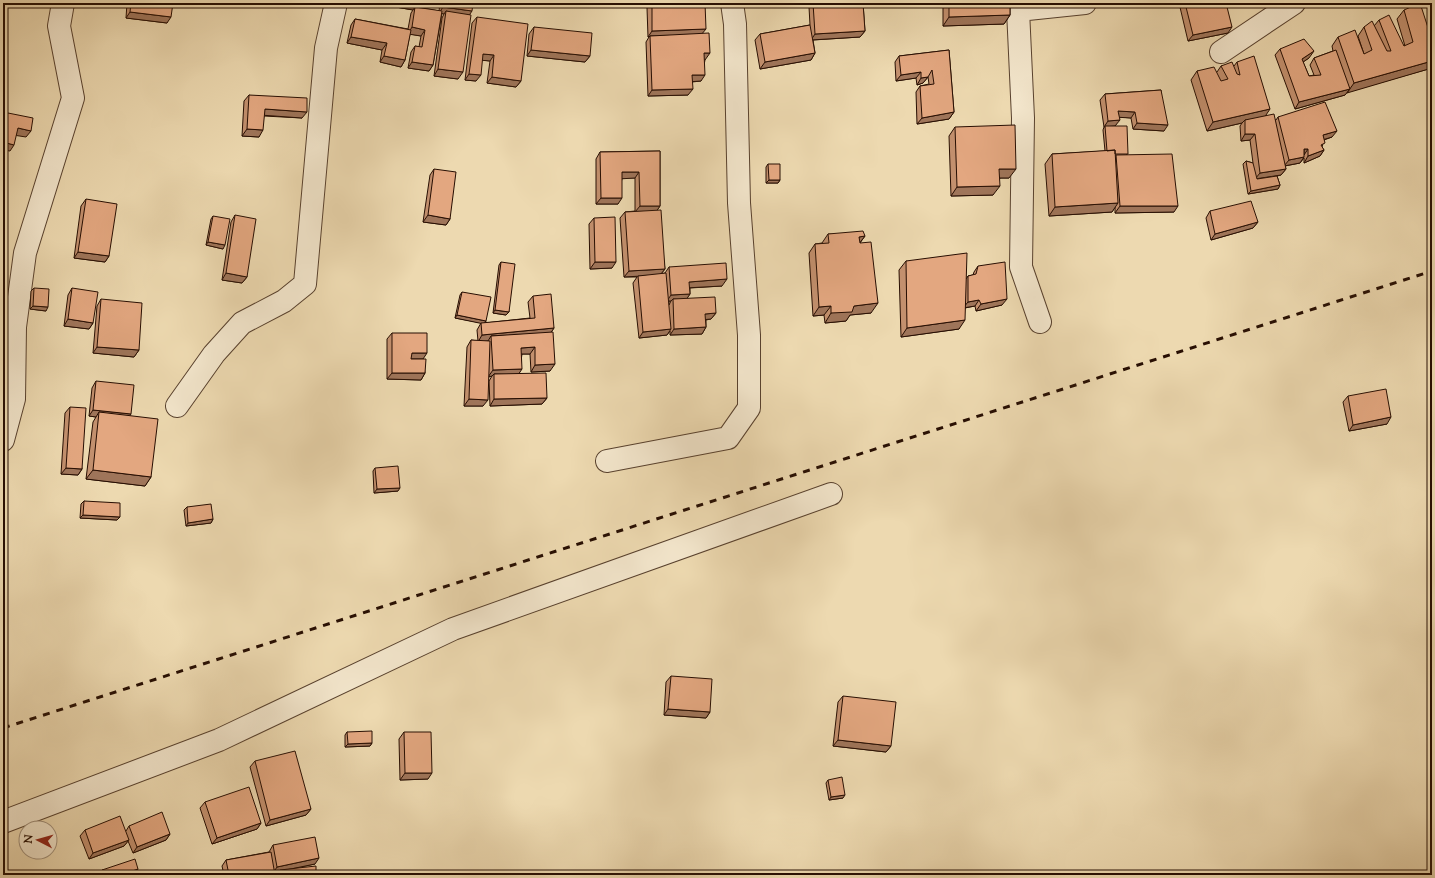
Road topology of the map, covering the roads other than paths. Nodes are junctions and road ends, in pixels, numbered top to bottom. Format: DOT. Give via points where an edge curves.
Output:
graph roads {
  1 [pos="63,3"];
  2 [pos="336,3"];
  3 [pos="732,3"];
  4 [pos="1085,3"];
  5 [pos="1294,3"];
  6 [pos="1017,7"];
  7 [pos="1221,52"];
  8 [pos="1040,322"];
  9 [pos="177,406"];
  10 [pos="3,440"];
  11 [pos="607,462"];
  12 [pos="831,494"];
  13 [pos="3,822"];
  1 -- 10 [label="street" via="59,26 73,98 25,253 15,327 14,399"];
  2 -- 9 [label="street" via="326,48 305,284 284,301 242,323 214,354"];
  3 -- 11 [label="street" via="735,24 739,203 749,335 749,408 728,438"];
  4 -- 6 [label="street"];
  5 -- 7 [label="street"];
  6 -- 8 [label="street" via="1023,118 1021,267"];
  12 -- 13 [label="street" via="453,629 219,740"];
}
